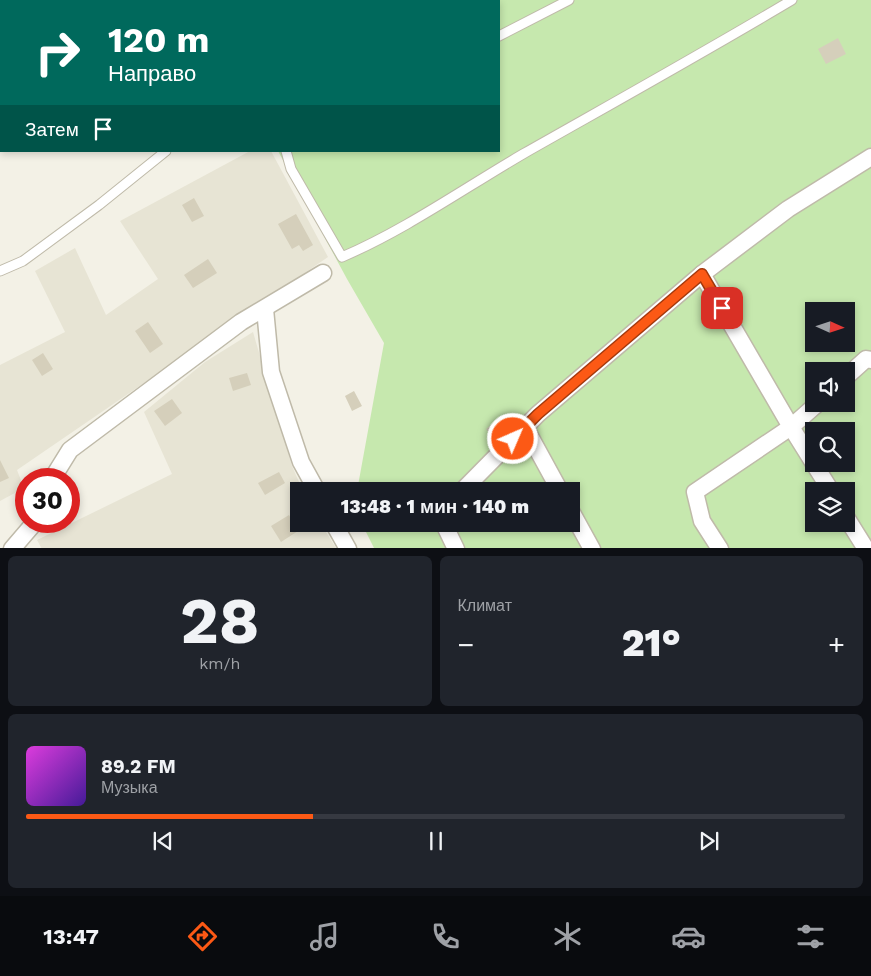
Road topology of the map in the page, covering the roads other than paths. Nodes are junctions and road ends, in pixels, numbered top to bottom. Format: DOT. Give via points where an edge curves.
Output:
graph roads {
  1 [pos="569,0"];
  2 [pos="792,0"];
  3 [pos="500,35"];
  4 [pos="165,152"];
  5 [pos="286,152"];
  6 [pos="871,157"];
  7 [pos="0,271"];
  8 [pos="322,273"];
  9 [pos="702,274"];
  10 [pos="265,309"];
  11 [pos="871,360"];
  12 [pos="855,369"];
  13 [pos="808,412"];
  14 [pos="525,427"];
  15 [pos="791,427"];
  16 [pos="59,468"];
  17 [pos="312,482"];
  18 [pos="471,482"];
  19 [pos="555,482"];
  20 [pos="825,482"];
  21 [pos="580,527"];
  22 [pos="855,531"];
  23 [pos="339,532"];
  24 [pos="448,532"];
  25 [pos="25,533"];
  26 [pos="12,548"];
  27 [pos="348,548"];
  28 [pos="456,548"];
  29 [pos="592,548"];
  30 [pos="720,548"];
  31 [pos="866,548"];
  1 -- 3 [label="lane"];
  2 -- 5 [label="lane" via="372,244 342,256 291,169"];
  4 -- 7 [label="lane" via="23,261"];
  6 -- 9 [label="street" via="788,210"];
  8 -- 10 [label="street"];
  9 -- 14 [label="street"];
  9 -- 15 [label="street"];
  10 -- 16 [label="street" via="241,322 70,450"];
  10 -- 17 [label="street" via="272,372 301,462"];
  11 -- 12 [label="street" via="866,359"];
  13 -- 15 [label="street"];
  14 -- 18 [label="street"];
  14 -- 19 [label="street"];
  15 -- 20 [label="street"];
  15 -- 30 [label="street" via="695,492 702,521"];
  21 -- 29 [label="street"];
  22 -- 31 [label="street"];
  23 -- 27 [label="street"];
  24 -- 28 [label="street"];
  25 -- 26 [label="street"];
}
